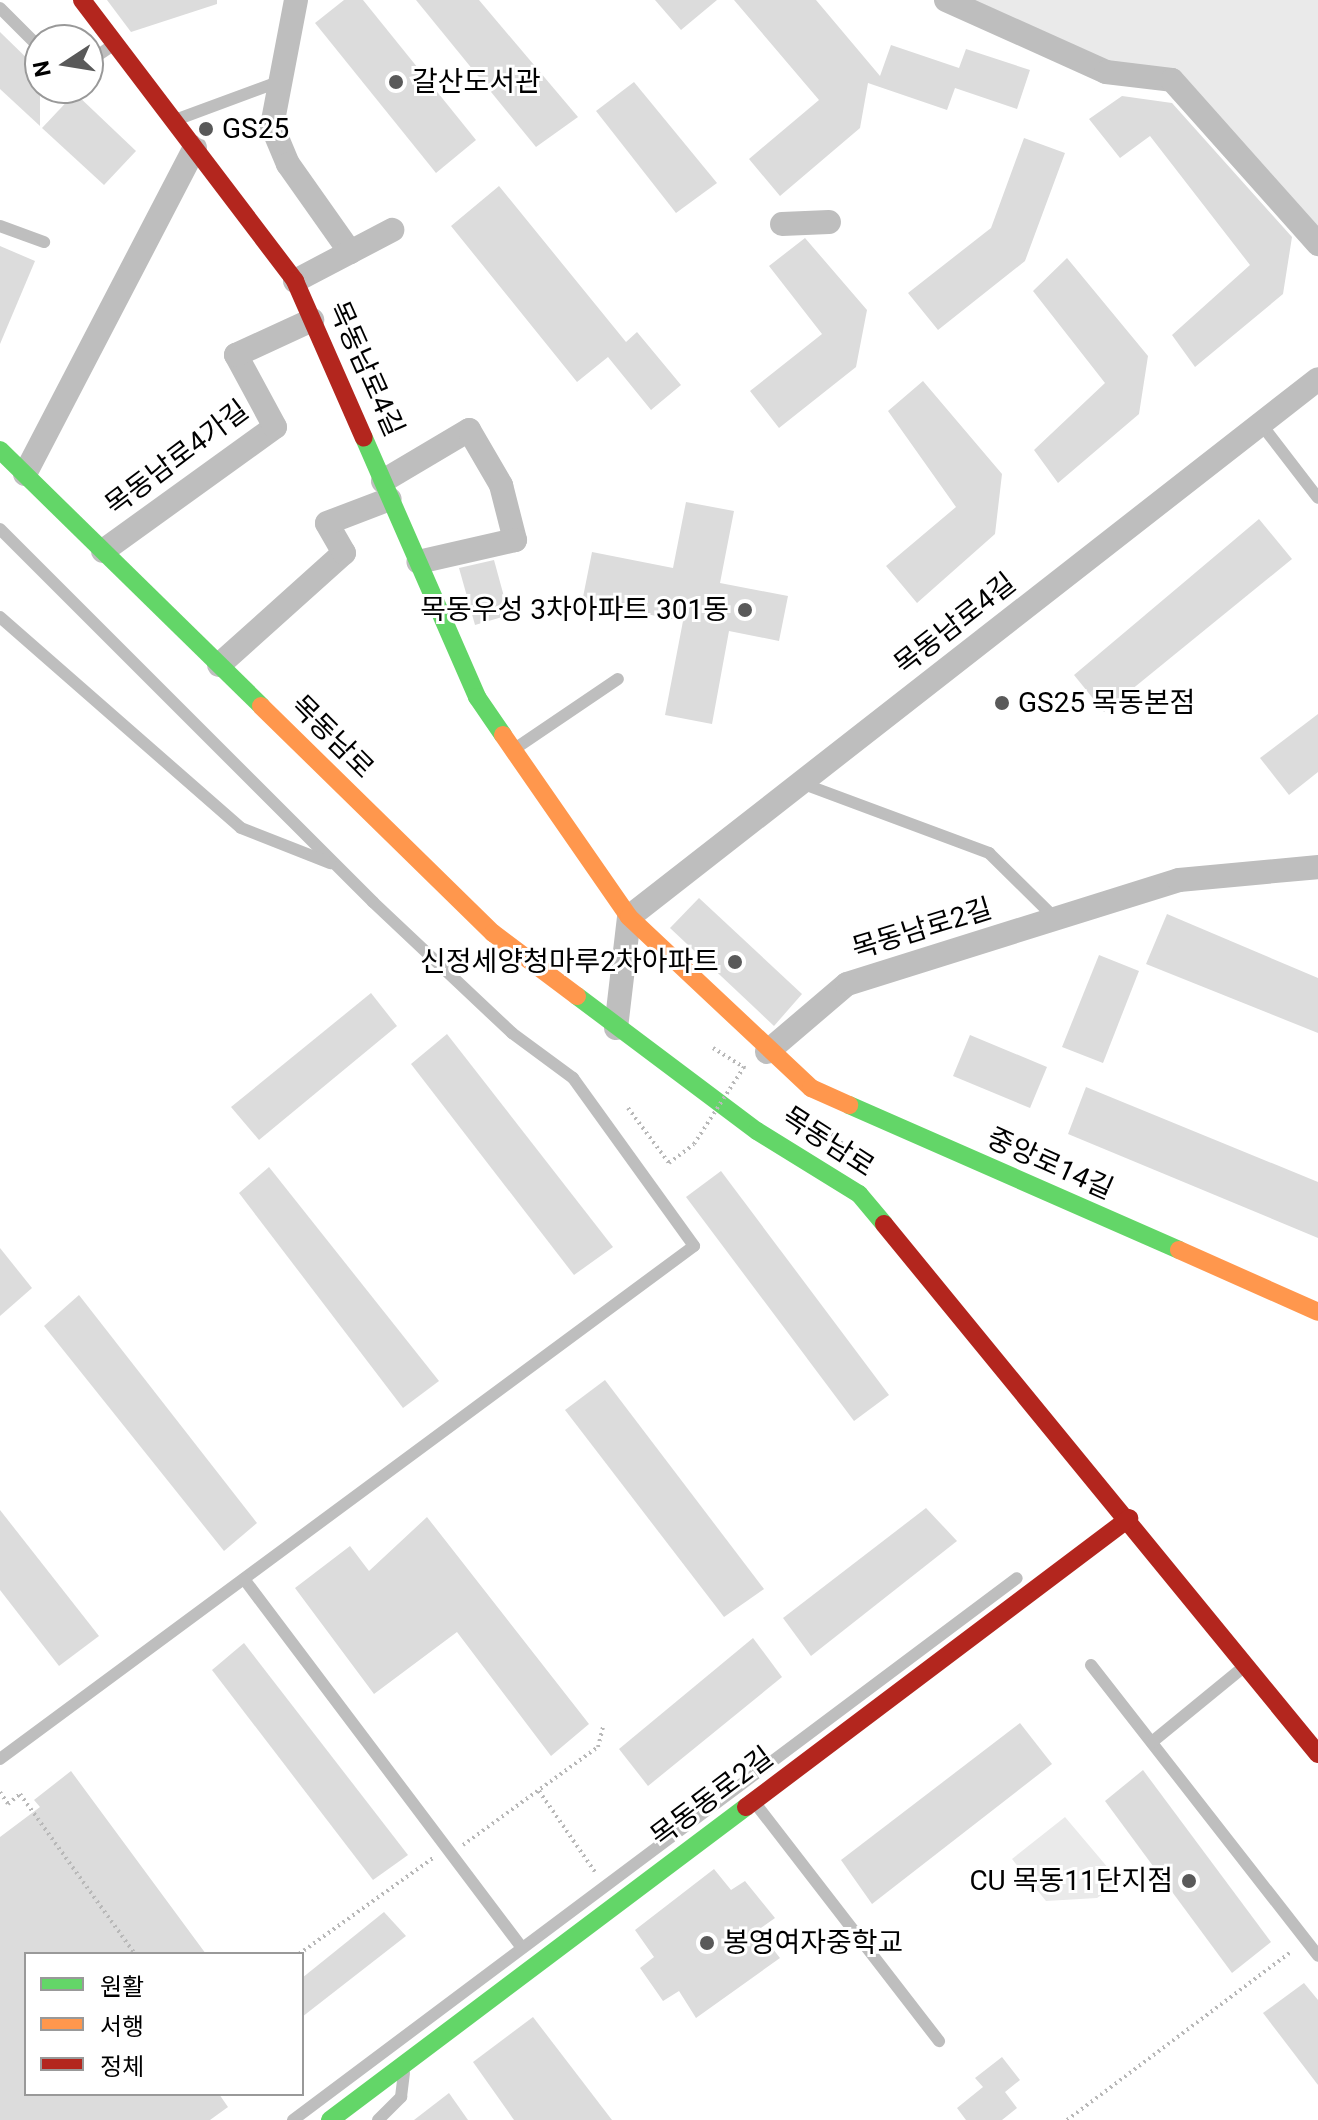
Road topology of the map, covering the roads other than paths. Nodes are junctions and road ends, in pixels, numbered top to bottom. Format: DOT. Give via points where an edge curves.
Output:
graph roads {
  1 [pos="82,0"];
  2 [pos="296,0"];
  3 [pos="946,0"];
  4 [pos="0,8"];
  5 [pos="24,32"];
  6 [pos="112,46"];
  7 [pos="104,51"];
  8 [pos="282,81"];
  9 [pos="175,120"];
  10 [pos="195,148"];
  11 [pos="829,222"];
  12 [pos="782,224"];
  13 [pos="0,226"];
  14 [pos="392,230"];
  15 [pos="44,242"];
  16 [pos="1318,244"];
  17 [pos="350,252"];
  18 [pos="295,281"];
  19 [pos="312,320"];
  20 [pos="1318,379"];
  21 [pos="1261,424"];
  22 [pos="0,450"];
  23 [pos="25,474"];
  24 [pos="387,490"];
  25 [pos="1318,498"];
  26 [pos="0,529"];
  27 [pos="103,551"];
  28 [pos="418,562"];
  29 [pos="0,617"];
  30 [pos="219,665"];
  31 [pos="618,679"];
  32 [pos="514,749"];
  33 [pos="801,783"];
  34 [pos="336,865"];
  35 [pos="1318,867"];
  36 [pos="629,917"];
  37 [pos="1056,919"];
  38 [pos="616,1028"];
  39 [pos="767,1052"];
  40 [pos="1318,1312"];
  41 [pos="1129,1518"];
  42 [pos="1094,1544"];
  43 [pos="1017,1578"];
  44 [pos="244,1579"];
  45 [pos="1091,1665"];
  46 [pos="1247,1665"];
  47 [pos="1152,1742"];
  48 [pos="1318,1754"];
  49 [pos="0,1759"];
  50 [pos="753,1801"];
  51 [pos="522,1948"];
  52 [pos="1318,1956"];
  53 [pos="939,2041"];
  54 [pos="406,2063"];
  55 [pos="293,2120"];
  56 [pos="330,2120"];
  57 [pos="378,2120"];
  1 -- 6 [label="street, 목동남로4길"];
  2 -- 8 [label="street"];
  3 -- 16 [label="street" via="1106,72 1172,80"];
  4 -- 5 [label="lane"];
  6 -- 7 [label="lane"];
  6 -- 9 [label="street, 목동남로4길"];
  8 -- 9 [label="lane"];
  8 -- 17 [label="street" via="272,126 288,164"];
  9 -- 10 [label="street, 목동남로4길"];
  10 -- 18 [label="street, 목동남로4길"];
  10 -- 23 [label="street"];
  11 -- 12 [label="street"];
  13 -- 15 [label="lane"];
  14 -- 17 [label="street, 목동남로4길"];
  17 -- 18 [label="street, 목동남로4길"];
  18 -- 19 [label="street, 목동남로4길"];
  19 -- 24 [label="street, 목동남로4길"];
  19 -- 27 [label="street, 목동남로4가길" via="236,355 275,427"];
  20 -- 21 [label="street, 목동남로4길"];
  21 -- 25 [label="lane"];
  21 -- 33 [label="street, 목동남로4길"];
  22 -- 23 [label="street, 목동남로"];
  23 -- 27 [label="street, 목동남로"];
  24 -- 28 [label="street, 목동남로4길"];
  24 -- 28 [label="street, 목동남로4길" via="469,430 501,485 515,540"];
  24 -- 30 [label="street" via="327,523 344,553"];
  26 -- 34 [label="lane"];
  27 -- 30 [label="street, 목동남로"];
  28 -- 32 [label="street, 목동남로4길" via="477,697"];
  29 -- 34 [label="lane" via="241,828"];
  30 -- 38 [label="street, 목동남로" via="493,933"];
  31 -- 32 [label="lane"];
  32 -- 36 [label="street, 목동남로4길"];
  33 -- 36 [label="street, 목동남로4길"];
  33 -- 37 [label="lane, 목동남로2길" via="989,853"];
  34 -- 44 [label="lane" via="512,1033 573,1078 694,1246"];
  35 -- 37 [label="street, 목동남로2길" via="1179,880"];
  36 -- 38 [label="street"];
  36 -- 39 [label="street, 목동남로4길"];
  37 -- 39 [label="street, 목동남로2길" via="847,984"];
  38 -- 41 [label="street, 목동남로" via="859,1194"];
  39 -- 40 [label="street, 중앙로14길" via="811,1088"];
  41 -- 42 [label="street, 목동동로2길"];
  41 -- 46 [label="street, 목동남로"];
  42 -- 43 [label="street"];
  42 -- 50 [label="street, 목동동로2길"];
  43 -- 51 [label="lane, bridge"];
  44 -- 49 [label="lane"];
  44 -- 51 [label="lane"];
  45 -- 47 [label="lane"];
  46 -- 47 [label="lane"];
  46 -- 48 [label="street, 목동남로"];
  47 -- 52 [label="lane"];
  50 -- 53 [label="lane"];
  50 -- 54 [label="street, 목동동로2길"];
  51 -- 55 [label="lane, bridge"];
  54 -- 56 [label="street, 목동동로2길"];
  54 -- 57 [label="lane" via="401,2097"];
}
